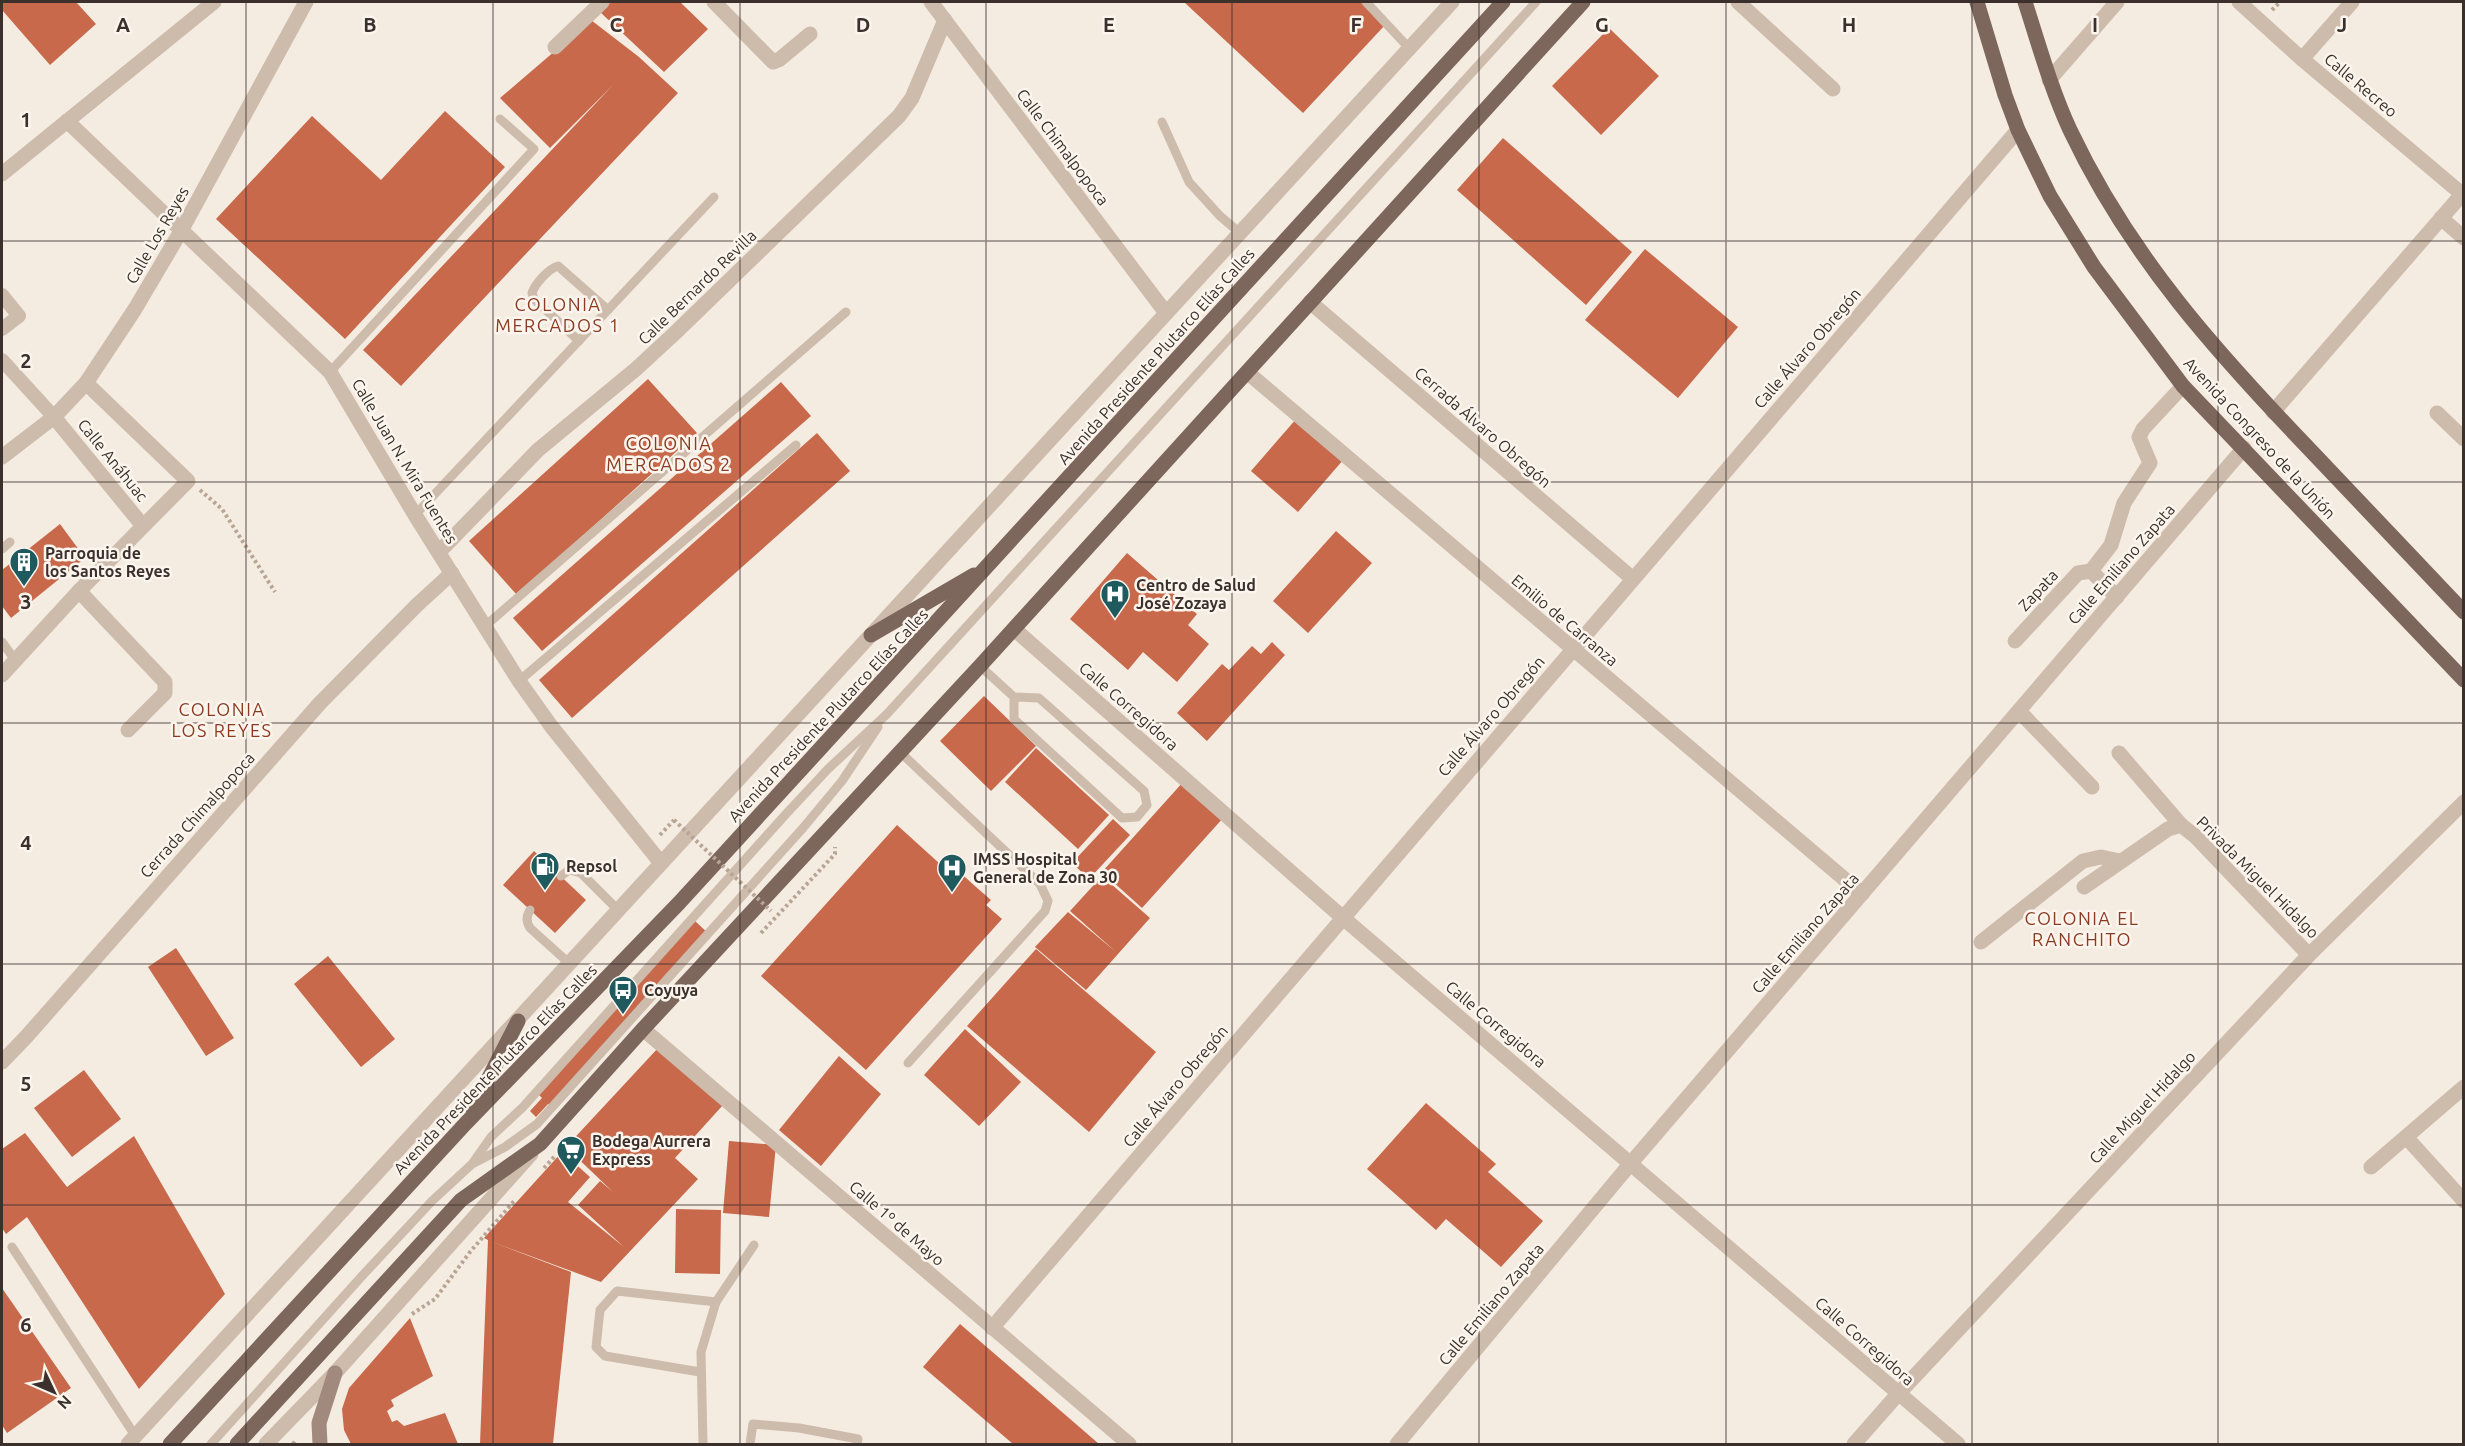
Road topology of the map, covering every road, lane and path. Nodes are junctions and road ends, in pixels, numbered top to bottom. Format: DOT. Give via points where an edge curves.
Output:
graph roads {
  1 [pos="214,2"];
  2 [pos="306,2"];
  3 [pos="602,2"];
  4 [pos="716,2"];
  5 [pos="931,2"];
  6 [pos="1366,2"];
  7 [pos="1452,2"];
  8 [pos="1503,2"];
  9 [pos="1536,2"];
  10 [pos="1583,2"];
  11 [pos="1738,2"];
  12 [pos="1977,2"];
  13 [pos="2025,2"];
  14 [pos="2117,2"];
  15 [pos="2239,2"];
  16 [pos="2352,2"];
  17 [pos="945,20"];
  18 [pos="810,34"];
  19 [pos="555,47"];
  20 [pos="1409,48"];
  21 [pos="2302,59"];
  22 [pos="2049,80"];
  23 [pos="1833,89"];
  24 [pos="500,119"];
  25 [pos="67,121"];
  26 [pos="1162,122"];
  27 [pos="2018,130"];
  28 [pos="2,174"];
  29 [pos="2463,193"];
  30 [pos="714,197"];
  31 [pos="2441,218"];
  32 [pos="181,231"];
  33 [pos="1240,233"];
  34 [pos="2463,238"];
  35 [pos="2,295"];
  36 [pos="1310,302"];
  37 [pos="608,310"];
  38 [pos="846,312"];
  39 [pos="1166,314"];
  40 [pos="2,329"];
  41 [pos="579,341"];
  42 [pos="2,360"];
  43 [pos="330,372"];
  44 [pos="1246,372"];
  45 [pos="86,384"];
  46 [pos="2183,386"];
  47 [pos="2273,412"];
  48 [pos="2437,413"];
  49 [pos="54,417"];
  50 [pos="2463,439"];
  51 [pos="796,445"];
  52 [pos="2244,448"];
  53 [pos="2,457"];
  54 [pos="188,481"];
  55 [pos="415,515"];
  56 [pos="144,526"];
  57 [pos="10,542"];
  58 [pos="2,549"];
  59 [pos="439,552"];
  60 [pos="990,565"];
  61 [pos="2091,571"];
  62 [pos="452,573"];
  63 [pos="1633,579"];
  64 [pos="79,591"];
  65 [pos="275,592"];
  66 [pos="2117,597"];
  67 [pos="2463,612"];
  68 [pos="484,627"];
  69 [pos="1014,629"];
  70 [pos="871,635"];
  71 [pos="2015,641"];
  72 [pos="2,642"];
  73 [pos="1572,650"];
  74 [pos="15,660"];
  75 [pos="980,666"];
  76 [pos="2,675"];
  77 [pos="2463,680"];
  78 [pos="519,681"];
  79 [pos="1014,697"];
  80 [pos="2019,711"];
  81 [pos="886,714"];
  82 [pos="128,730"];
  83 [pos="900,752"];
  84 [pos="2119,753"];
  85 [pos="2092,787"];
  86 [pos="2463,802"];
  87 [pos="674,820"];
  88 [pos="2181,825"];
  89 [pos="2120,861"];
  90 [pos="661,863"];
  91 [pos="561,876"];
  92 [pos="2084,887"];
  93 [pos="1862,894"];
  94 [pos="530,910"];
  95 [pos="618,910"];
  96 [pos="771,910"];
  97 [pos="1342,917"];
  98 [pos="1981,942"];
  99 [pos="2309,955"];
  100 [pos="570,964"];
  101 [pos="518,1021"];
  102 [pos="643,1029"];
  103 [pos="2,1062"];
  104 [pos="908,1063"];
  105 [pos="2463,1087"];
  106 [pos="466,1123"];
  107 [pos="2406,1137"];
  108 [pos="540,1144"];
  109 [pos="1631,1163"];
  110 [pos="472,1164"];
  111 [pos="2371,1167"];
  112 [pos="2463,1201"];
  113 [pos="754,1245"];
  114 [pos="12,1247"];
  115 [pos="716,1302"];
  116 [pos="992,1328"];
  117 [pos="700,1372"];
  118 [pos="335,1373"];
  119 [pos="1898,1394"];
  120 [pos="132,1441"];
  121 [pos="170,1444"];
  122 [pos="211,1444"];
  123 [pos="237,1444"];
  124 [pos="266,1444"];
  125 [pos="320,1444"];
  126 [pos="703,1444"];
  127 [pos="750,1444"];
  128 [pos="857,1444"];
  129 [pos="1129,1444"];
  130 [pos="1397,1444"];
  131 [pos="1854,1444"];
  132 [pos="1958,1444"];
  1 -- 25 [label="street"];
  2 -- 32 [label="street, Calle Los Reyes"];
  3 -- 19 [label="street"];
  4 -- 18 [label="street" via="773,62"];
  5 -- 17 [label="street, Calle Chimalpopoca"];
  6 -- 20 [label="lane"];
  7 -- 20 [label="street, Avenida Presidente Plutarco Elías Calles"];
  8 -- 60 [label="main road, Avenida Presidente Plutarco Elías Calles"];
  9 -- 81 [label="lane"];
  10 -- 36 [label="main road"];
  11 -- 23 [label="street"];
  12 -- 27 [label="main road, Avenida Congreso de la Unión"];
  13 -- 22 [label="main road, Avenida Congreso de la Unión"];
  14 -- 22 [label="street"];
  15 -- 21 [label="street, Calle Recreo"];
  16 -- 21 [label="street"];
  17 -- 39 [label="street, Calle Chimalpopoca"];
  17 -- 59 [label="street, Calle Bernardo Revilla" via="912,98 898,116 675,333 538,450"];
  20 -- 33 [label="street, Avenida Presidente Plutarco Elías Calles"];
  21 -- 29 [label="street, Calle Recreo"];
  22 -- 47 [label="main road, Avenida Congreso de la Unión" via="2070,130 2128,233 2170,294"];
  24 -- 43 [label="lane" via="534,149"];
  25 -- 28 [label="street"];
  25 -- 32 [label="street, Calle Juan N. Mira Fuentes"];
  26 -- 33 [label="lane" via="1189,182"];
  27 -- 46 [label="main road, Avenida Congreso de la Unión" via="2050,196 2094,267"];
  27 -- 63 [label="street, Calle Álvaro Obregón"];
  29 -- 31 [label="street"];
  30 -- 37 [label="lane"];
  31 -- 34 [label="street"];
  31 -- 47 [label="street"];
  32 -- 43 [label="street, Calle Juan N. Mira Fuentes"];
  32 -- 45 [label="street, Calle Los Reyes"];
  33 -- 39 [label="street, Avenida Presidente Plutarco Elías Calles"];
  35 -- 40 [label="street" via="19,316"];
  36 -- 44 [label="main road"];
  36 -- 63 [label="street, Cerrada Álvaro Obregón"];
  37 -- 41 [label="lane"];
  37 -- 41 [label="lane" via="562,268 553,267 534,288 534,299"];
  38 -- 68 [label="lane"];
  39 -- 70 [label="street, Avenida Presidente Plutarco Elías Calles"];
  41 -- 55 [label="lane"];
  42 -- 49 [label="street"];
  43 -- 55 [label="street, Calle Juan N. Mira Fuentes"];
  44 -- 69 [label="main road"];
  44 -- 73 [label="street, Emilio de Carranza"];
  45 -- 49 [label="street, Calle Los Reyes"];
  45 -- 54 [label="street"];
  46 -- 52 [label="main road, Avenida Congreso de la Unión"];
  46 -- 61 [label="street" via="2139,437 2150,463 2124,503 2111,545"];
  47 -- 67 [label="main road, Avenida Congreso de la Unión"];
  48 -- 50 [label="street"];
  49 -- 53 [label="street, Calle Los Reyes"];
  49 -- 56 [label="street, Calle Anáhuac"];
  51 -- 78 [label="lane"];
  52 -- 66 [label="street, Calle Emiliano Zapata"];
  52 -- 77 [label="main road, Avenida Congreso de la Unión"];
  54 -- 56 [label="street"];
  54 -- 65 [label="path" via="222,509"];
  55 -- 59 [label="street, Calle Juan N. Mira Fuentes"];
  56 -- 64 [label="street"];
  57 -- 58 [label="lane"];
  59 -- 62 [label="street, Calle Juan N. Mira Fuentes"];
  60 -- 70 [label="main road"];
  60 -- 106 [label="main road, Avenida Presidente Plutarco Elías Calles" via="680,903"];
  61 -- 66 [label="street"];
  61 -- 71 [label="street, Zapata" via="2078,573"];
  62 -- 68 [label="street, Calle Juan N. Mira Fuentes"];
  62 -- 103 [label="street, Cerrada Chimalpopoca" via="320,704"];
  63 -- 73 [label="street, Calle Álvaro Obregón"];
  64 -- 74 [label="street"];
  64 -- 82 [label="street" via="165,682 165,693"];
  66 -- 80 [label="street, Calle Emiliano Zapata"];
  68 -- 78 [label="street, Calle Juan N. Mira Fuentes"];
  69 -- 75 [label="main road"];
  69 -- 97 [label="street, Calle Corregidora"];
  70 -- 90 [label="street, Avenida Presidente Plutarco Elías Calles"];
  72 -- 74 [label="lane"];
  73 -- 93 [label="street, Emilio de Carranza"];
  73 -- 97 [label="street, Calle Álvaro Obregón"];
  74 -- 76 [label="street"];
  75 -- 79 [label="lane"];
  75 -- 83 [label="main road"];
  78 -- 90 [label="street, Calle Juan N. Mira Fuentes"];
  79 -- 79 [label="lane" via="1039,698 1144,791 1147,805 1137,817 1122,818 1014,719"];
  80 -- 85 [label="street"];
  80 -- 93 [label="street, Calle Emiliano Zapata"];
  81 -- 110 [label="lane" via="786,814 523,1107 491,1137"];
  81 -- 110 [label="lane" via="842,781 803,828 537,1124"];
  83 -- 102 [label="main road"];
  83 -- 104 [label="lane" via="1040,884 1048,901 1044,911"];
  84 -- 88 [label="street, Privada Miguel Hidalgo"];
  86 -- 99 [label="street, Calle Miguel Hidalgo"];
  87 -- 96 [label="path, bridge"];
  88 -- 89 [label="street, Privada Miguel Hidalgo" via="2168,828"];
  88 -- 99 [label="street, Privada Miguel Hidalgo"];
  89 -- 92 [label="street, Privada Miguel Hidalgo"];
  89 -- 98 [label="street" via="2101,857 2083,861"];
  90 -- 95 [label="street, Avenida Presidente Plutarco Elías Calles"];
  91 -- 95 [label="lane" via="569,870 581,873"];
  93 -- 109 [label="street, Calle Emiliano Zapata"];
  94 -- 100 [label="lane" via="530,928"];
  95 -- 100 [label="street, Avenida Presidente Plutarco Elías Calles"];
  97 -- 109 [label="street, Calle Corregidora"];
  97 -- 116 [label="street, Calle Álvaro Obregón"];
  99 -- 119 [label="street, Calle Miguel Hidalgo"];
  100 -- 101 [label="street, Avenida Presidente Plutarco Elías Calles"];
  101 -- 106 [label="main road"];
  101 -- 120 [label="street, Avenida Presidente Plutarco Elías Calles"];
  102 -- 108 [label="main road"];
  102 -- 116 [label="street, Calle 1º de Mayo"];
  105 -- 107 [label="street"];
  106 -- 121 [label="main road, Avenida Presidente Plutarco Elías Calles"];
  107 -- 111 [label="street"];
  107 -- 112 [label="street"];
  108 -- 118 [label="street"];
  108 -- 123 [label="main road" via="461,1200"];
  109 -- 119 [label="street, Calle Corregidora"];
  109 -- 130 [label="street, Calle Emiliano Zapata"];
  110 -- 122 [label="lane" via="432,1201"];
  113 -- 115 [label="lane"];
  114 -- 120 [label="lane"];
  115 -- 117 [label="lane" via="701,1352"];
  115 -- 117 [label="lane" via="617,1291 600,1310 596,1347 605,1356"];
  116 -- 129 [label="street, Calle 1º de Mayo"];
  117 -- 126 [label="lane"];
  118 -- 124 [label="street"];
  118 -- 125 [label="main road" via="319,1423"];
  119 -- 131 [label="street, Calle Miguel Hidalgo"];
  119 -- 132 [label="street, Calle Corregidora"];
  127 -- 128 [label="lane" via="753,1424 858,1439"];
}
